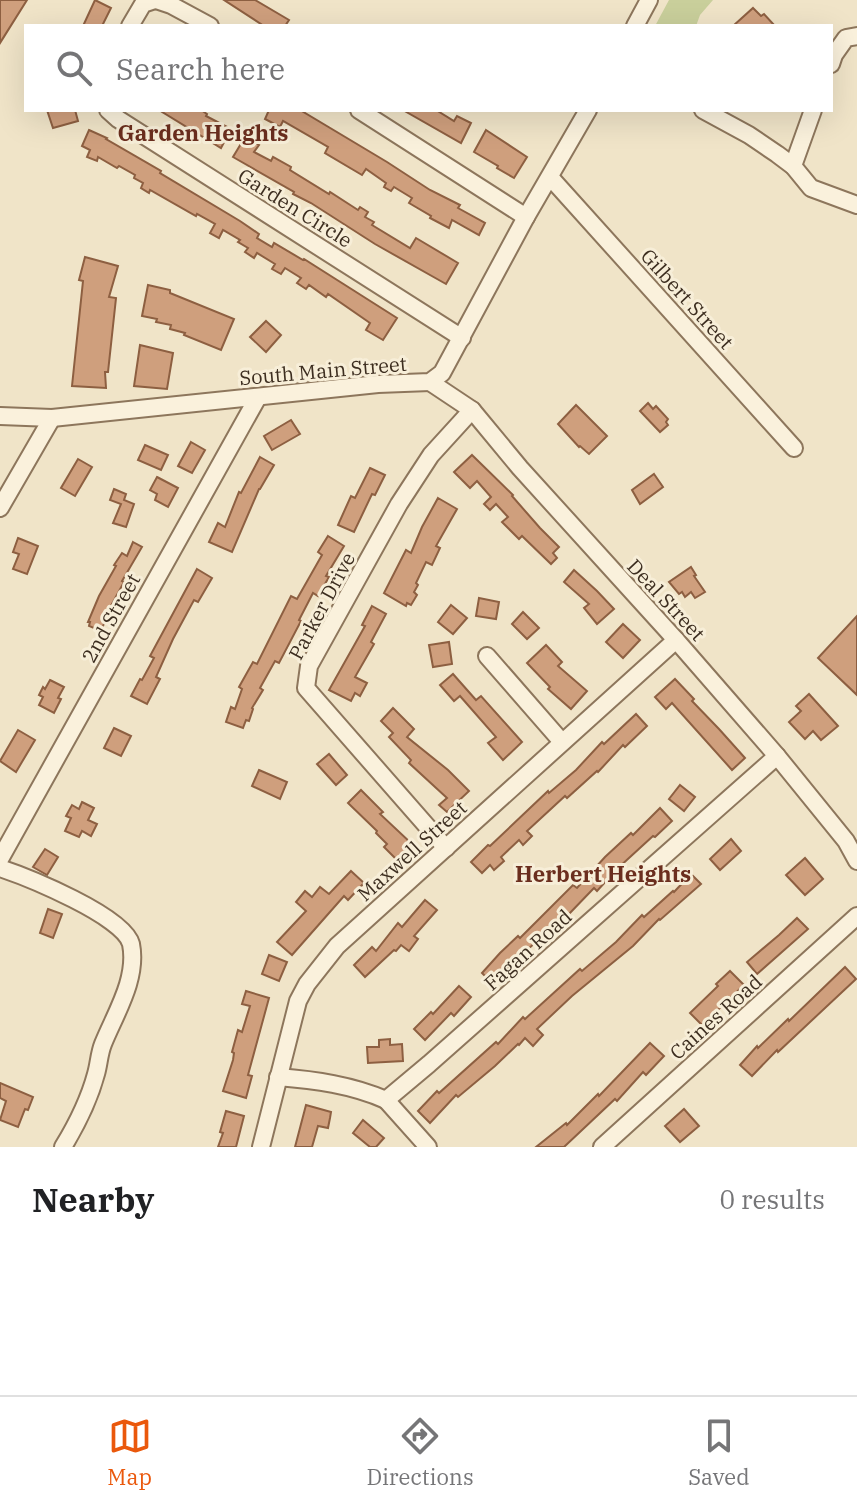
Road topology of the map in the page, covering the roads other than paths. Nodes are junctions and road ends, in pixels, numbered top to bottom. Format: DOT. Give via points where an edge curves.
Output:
graph roads {
  1 [pos="156,0"];
  2 [pos="649,0"];
  3 [pos="131,24"];
  4 [pos="206,24"];
  5 [pos="636,24"];
  6 [pos="857,36"];
  7 [pos="833,58"];
  8 [pos="110,112"];
  9 [pos="362,112"];
  10 [pos="587,112"];
  11 [pos="707,112"];
  12 [pos="812,112"];
  13 [pos="793,166"];
  14 [pos="550,177"];
  15 [pos="857,205"];
  16 [pos="526,217"];
  17 [pos="462,338"];
  18 [pos="430,382"];
  19 [pos="258,397"];
  20 [pos="472,410"];
  21 [pos="0,416"];
  22 [pos="52,418"];
  23 [pos="794,448"];
  24 [pos="0,508"];
  25 [pos="676,640"];
  26 [pos="487,656"];
  27 [pos="562,742"];
  28 [pos="777,756"];
  29 [pos="446,848"];
  30 [pos="0,859"];
  31 [pos="857,861"];
  32 [pos="0,868"];
  33 [pos="857,916"];
  34 [pos="278,1077"];
  35 [pos="386,1100"];
  36 [pos="63,1147"];
  37 [pos="261,1147"];
  38 [pos="428,1147"];
  39 [pos="602,1147"];
  1 -- 3 [label="street" via="143,4"];
  1 -- 4 [label="street"];
  2 -- 5 [label="street"];
  6 -- 7 [label="street" via="846,38"];
  8 -- 17 [label="street, Garden Circle"];
  9 -- 16 [label="street"];
  10 -- 14 [label="street, South Main Street"];
  11 -- 13 [label="street"];
  12 -- 13 [label="street"];
  13 -- 15 [label="street" via="811,188"];
  14 -- 16 [label="street, South Main Street"];
  14 -- 23 [label="street, Gilbert Street"];
  16 -- 17 [label="street, South Main Street"];
  17 -- 18 [label="street, South Main Street" via="442,373"];
  18 -- 19 [label="street, South Main Street"];
  18 -- 20 [label="street, Deal Street"];
  19 -- 22 [label="street, South Main Street"];
  19 -- 30 [label="street, 2nd Street"];
  20 -- 25 [label="street, Deal Street"];
  20 -- 29 [label="street, Parker Drive" via="431,455 399,504 309,666 306,688"];
  21 -- 22 [label="street, South Main Street"];
  22 -- 24 [label="street"];
  25 -- 27 [label="street, Maxwell Street"];
  25 -- 28 [label="street, Deal Street"];
  26 -- 27 [label="street"];
  27 -- 29 [label="street, Maxwell Street"];
  28 -- 31 [label="street, Deal Street"];
  28 -- 35 [label="street, Fagan Road"];
  29 -- 34 [label="street, Maxwell Street" via="315,972 298,1001"];
  32 -- 36 [label="street" via="79,902 125,931 131,944 130,977 77,1124"];
  33 -- 39 [label="street, Caines Road"];
  34 -- 35 [label="street" via="314,1080"];
  34 -- 37 [label="street, Maxwell Street"];
  35 -- 38 [label="street"];
}
